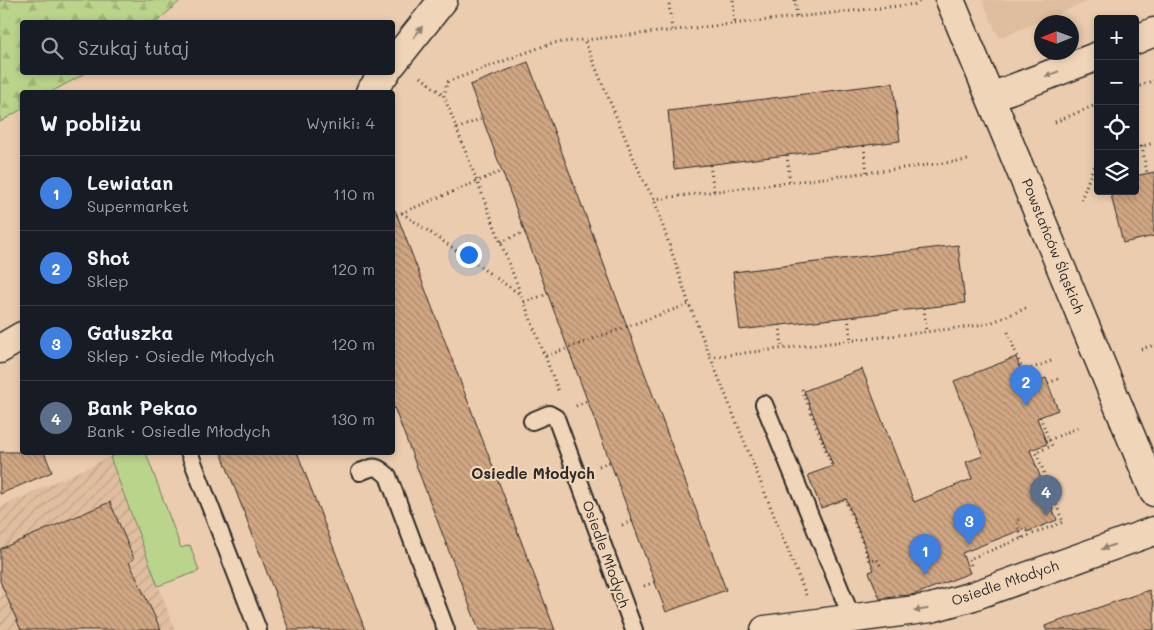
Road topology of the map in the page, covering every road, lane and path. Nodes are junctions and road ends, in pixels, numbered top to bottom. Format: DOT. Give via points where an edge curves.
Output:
graph roads {
  1 [pos="442,0"];
  2 [pos="733,0"];
  3 [pos="795,0"];
  4 [pos="950,0"];
  5 [pos="669,4"];
  6 [pos="916,4"];
  7 [pos="797,17"];
  8 [pos="735,23"];
  9 [pos="672,30"];
  10 [pos="1154,32"];
  11 [pos="1139,38"];
  12 [pos="584,40"];
  13 [pos="1094,58"];
  14 [pos="395,60"];
  15 [pos="384,75"];
  16 [pos="420,77"];
  17 [pos="1154,80"];
  18 [pos="1139,86"];
  19 [pos="372,90"];
  20 [pos="444,96"];
  21 [pos="991,97"];
  22 [pos="1096,105"];
  23 [pos="482,118"];
  24 [pos="1055,122"];
  25 [pos="457,129"];
  26 [pos="1154,143"];
  27 [pos="864,146"];
  28 [pos="1142,146"];
  29 [pos="1139,147"];
  30 [pos="787,155"];
  31 [pos="968,160"];
  32 [pos="710,165"];
  33 [pos="1094,167"];
  34 [pos="502,171"];
  35 [pos="867,173"];
  36 [pos="1147,173"];
  37 [pos="478,182"];
  38 [pos="790,182"];
  39 [pos="714,192"];
  40 [pos="654,199"];
  41 [pos="1081,200"];
  42 [pos="402,213"];
  43 [pos="395,216"];
  44 [pos="525,232"];
  45 [pos="501,242"];
  46 [pos="548,294"];
  47 [pos="522,296"];
  48 [pos="524,302"];
  49 [pos="689,304"];
  50 [pos="1029,307"];
  51 [pos="924,308"];
  52 [pos="848,317"];
  53 [pos="780,325"];
  54 [pos="926,332"];
  55 [pos="1008,332"];
  56 [pos="20,337"];
  57 [pos="850,341"];
  58 [pos="1154,345"];
  59 [pos="0,349"];
  60 [pos="782,349"];
  61 [pos="1141,349"];
  62 [pos="546,356"];
  63 [pos="709,357"];
  64 [pos="1051,361"];
  65 [pos="1022,372"];
  66 [pos="1058,379"];
  67 [pos="1048,383"];
  68 [pos="1028,385"];
  69 [pos="802,390"];
  70 [pos="559,392"];
  71 [pos="764,404"];
  72 [pos="1040,417"];
  73 [pos="532,420"];
  74 [pos="1079,427"];
  75 [pos="1049,440"];
  76 [pos="190,455"];
  77 [pos="832,466"];
  78 [pos="360,472"];
  79 [pos="1154,492"];
  80 [pos="845,499"];
  81 [pos="1022,518"];
  82 [pos="1154,531"];
  83 [pos="1022,538"];
  84 [pos="880,567"];
  85 [pos="972,568"];
  86 [pos="852,618"];
  87 [pos="818,622"];
  88 [pos="258,630"];
  89 [pos="446,630"];
  90 [pos="634,630"];
  91 [pos="765,630"];
  14 -- 1 [label="street, one-way"];
  2 -- 8 [label="path"];
  3 -- 7 [label="path"];
  4 -- 21 [label="street, Powstańców Śląskich"];
  5 -- 9 [label="path"];
  6 -- 7 [label="path"];
  7 -- 8 [label="path"];
  8 -- 9 [label="path"];
  9 -- 12 [label="path"];
  10 -- 11 [label="street"];
  12 -- 20 [label="path" via="552,43 447,82"];
  12 -- 40 [label="path"];
  13 -- 21 [label="street, one-way"];
  15 -- 19 [label="street"];
  16 -- 20 [label="path"];
  17 -- 18 [label="path"];
  20 -- 25 [label="path"];
  21 -- 79 [label="street, Powstańców Śląskich"];
  22 -- 24 [label="path"];
  23 -- 25 [label="path"];
  25 -- 37 [label="path"];
  26 -- 28 [label="path"];
  27 -- 35 [label="path"];
  28 -- 29 [label="path"];
  28 -- 36 [label="path"];
  30 -- 38 [label="path"];
  31 -- 35 [label="path"];
  32 -- 39 [label="path"];
  33 -- 41 [label="path"];
  34 -- 37 [label="path"];
  35 -- 38 [label="path"];
  37 -- 42 [label="path"];
  37 -- 45 [label="path"];
  38 -- 39 [label="path"];
  39 -- 40 [label="path"];
  40 -- 49 [label="path"];
  42 -- 43 [label="path"];
  42 -- 47 [label="path"];
  44 -- 45 [label="path"];
  45 -- 47 [label="path"];
  46 -- 48 [label="path"];
  47 -- 48 [label="path"];
  48 -- 62 [label="path"];
  49 -- 62 [label="path"];
  49 -- 63 [label="path"];
  50 -- 54 [label="path" via="990,323"];
  51 -- 54 [label="path"];
  52 -- 57 [label="path"];
  53 -- 60 [label="path"];
  54 -- 57 [label="path"];
  55 -- 65 [label="path"];
  56 -- 59 [label="street"];
  57 -- 60 [label="path"];
  58 -- 61 [label="path"];
  60 -- 63 [label="path"];
  62 -- 70 [label="path"];
  63 -- 87 [label="path"];
  64 -- 65 [label="path"];
  65 -- 68 [label="path"];
  66 -- 67 [label="path"];
  69 -- 77 [label="path"];
  71 -- 86 [label="lane"];
  72 -- 75 [label="path"];
  73 -- 90 [label="lane, Osiedle Młodych" via="549,414 556,418"];
  74 -- 75 [label="path"];
  75 -- 83 [label="path" via="1052,446 1036,452 1062,522"];
  76 -- 88 [label="lane"];
  78 -- 89 [label="lane" via="372,467 379,468 388,476"];
  80 -- 84 [label="path" via="870,561 877,559"];
  81 -- 83 [label="path" via="1016,521"];
  82 -- 86 [label="street, Osiedle Młodych, one-way" via="973,596 931,608"];
  83 -- 85 [label="path" via="969,559"];
  86 -- 87 [label="street, Osiedle Młodych"];
  87 -- 91 [label="street, Osiedle Młodych"];
}
